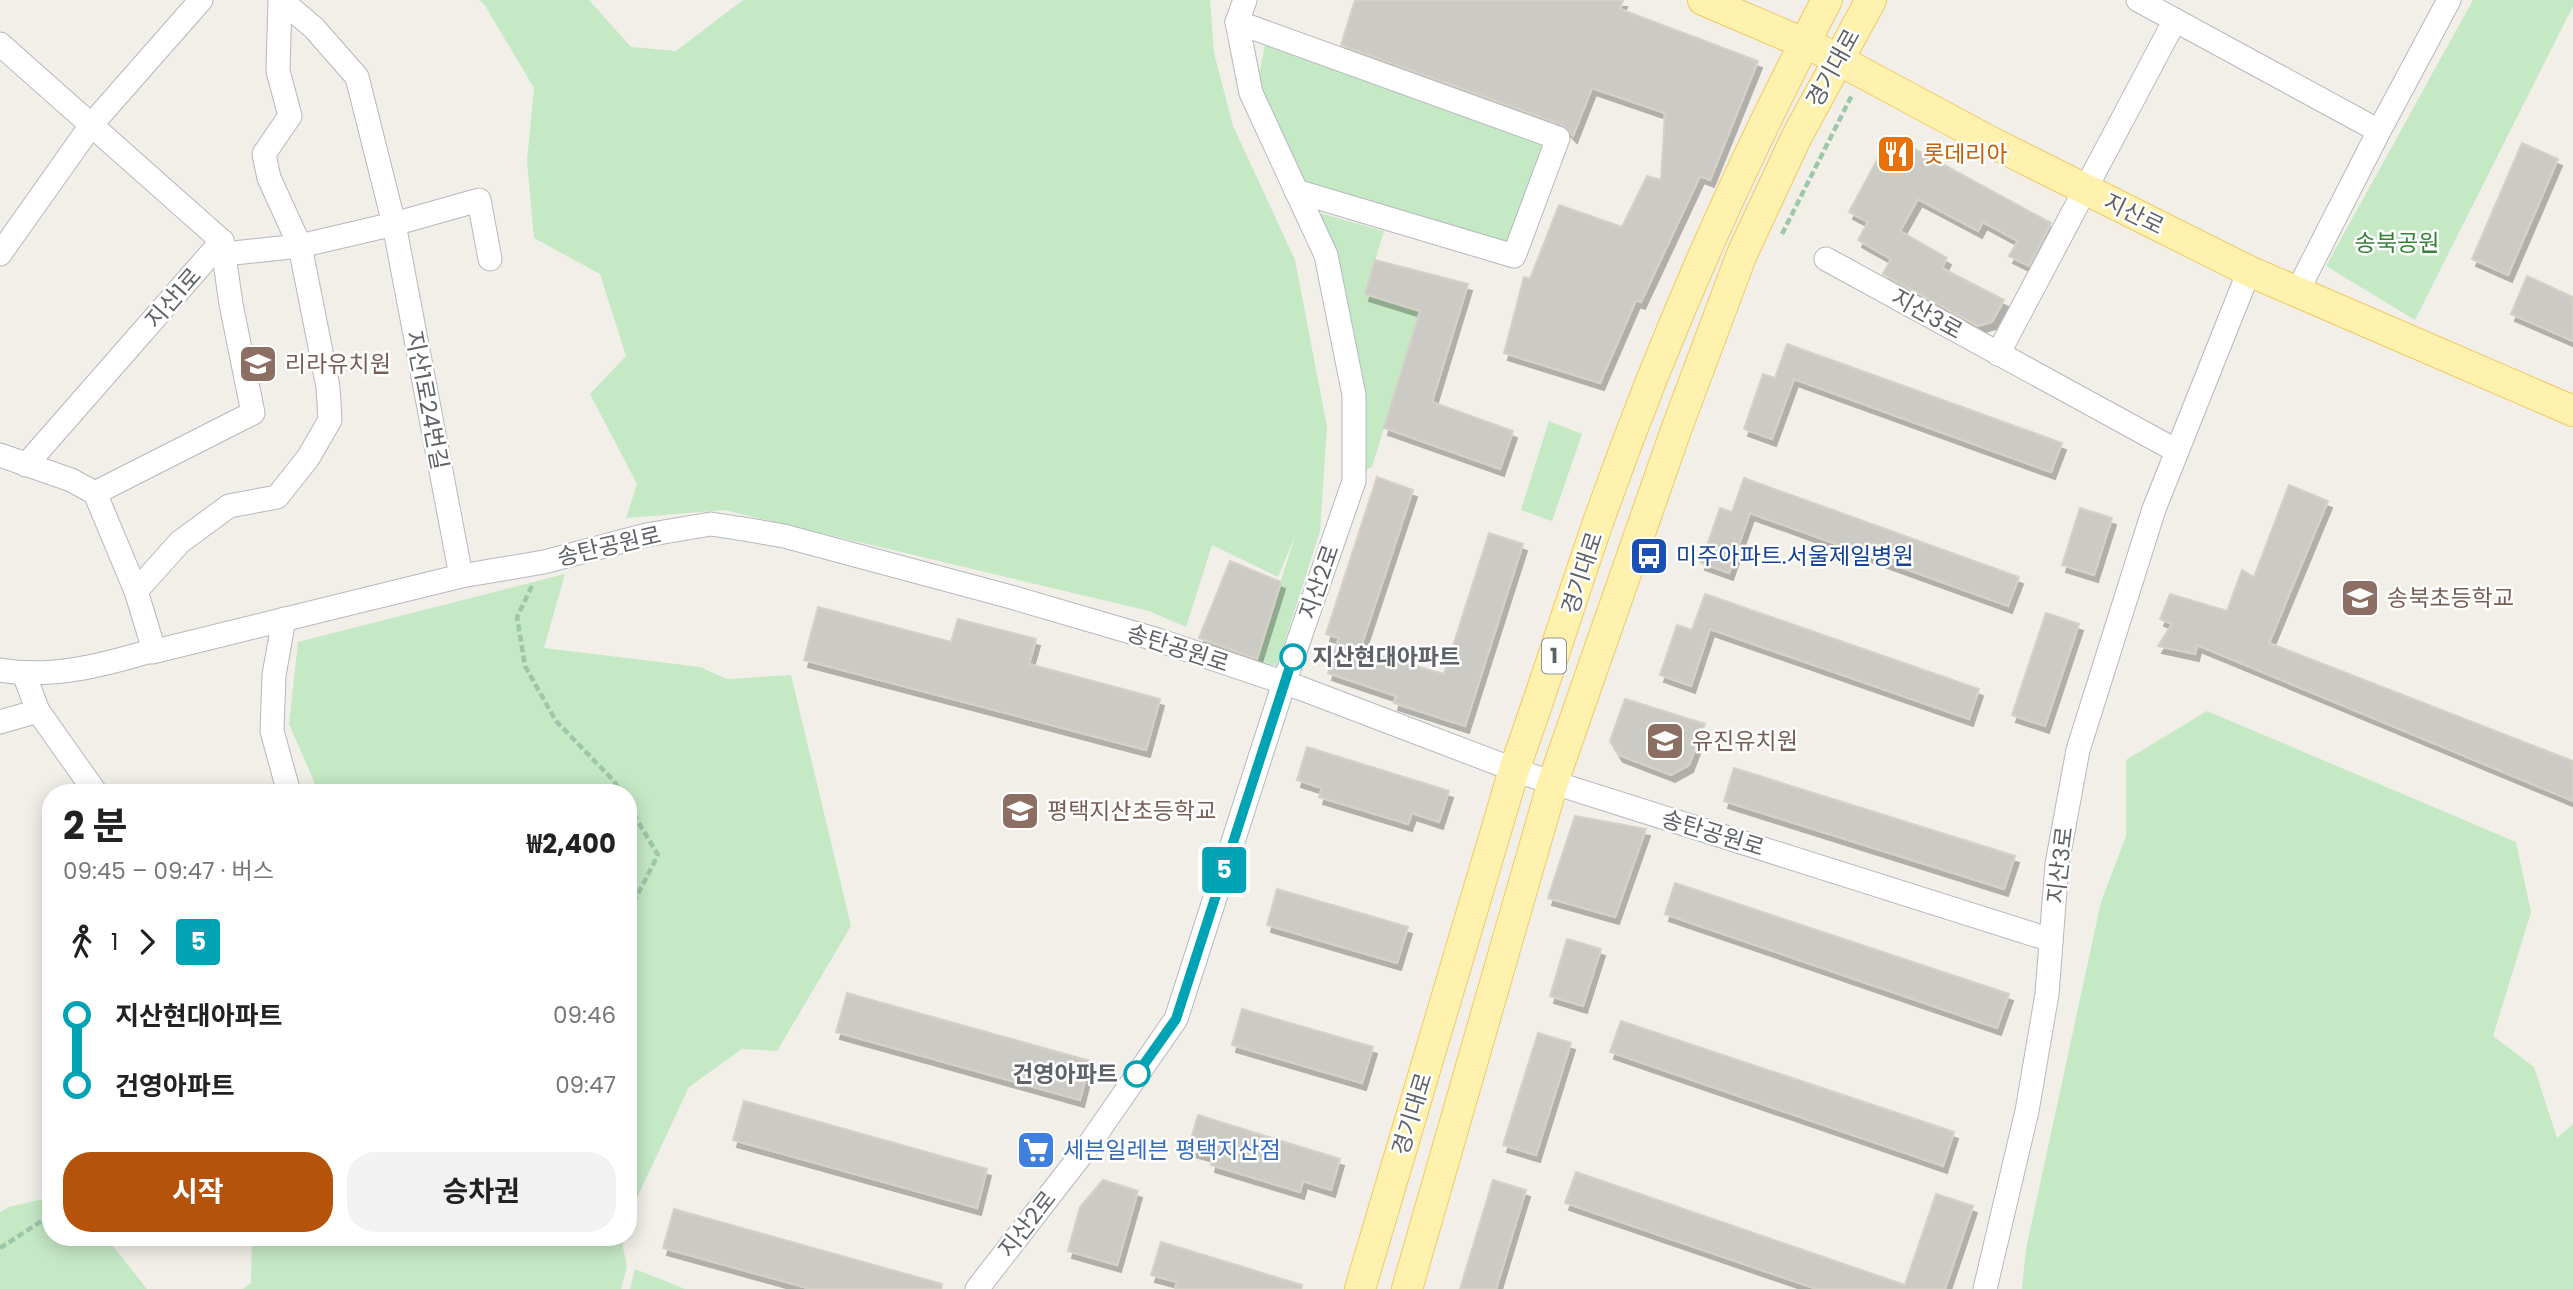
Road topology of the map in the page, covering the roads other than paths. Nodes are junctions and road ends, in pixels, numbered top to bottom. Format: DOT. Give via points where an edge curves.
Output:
graph roads {
  1 [pos="201,0"];
  2 [pos="281,0"];
  3 [pos="1245,0"];
  4 [pos="1703,0"];
  5 [pos="1826,0"];
  6 [pos="1871,0"];
  7 [pos="2138,0"];
  8 [pos="2449,0"];
  9 [pos="2175,20"];
  10 [pos="1237,22"];
  11 [pos="1804,43"];
  12 [pos="0,44"];
  13 [pos="1851,66"];
  14 [pos="92,124"];
  15 [pos="2379,131"];
  16 [pos="2084,189"];
  17 [pos="1296,191"];
  18 [pos="394,224"];
  19 [pos="300,246"];
  20 [pos="223,248"];
  21 [pos="0,254"];
  22 [pos="1826,258"];
  23 [pos="491,259"];
  24 [pos="2249,271"];
  25 [pos="2297,292"];
  26 [pos="1998,354"];
  27 [pos="2573,411"];
  28 [pos="2175,450"];
  29 [pos="0,455"];
  30 [pos="26,465"];
  31 [pos="95,493"];
  32 [pos="461,576"];
  33 [pos="136,591"];
  34 [pos="284,619"];
  35 [pos="154,650"];
  36 [pos="0,670"];
  37 [pos="24,674"];
  38 [pos="1284,683"];
  39 [pos="38,711"];
  40 [pos="0,722"];
  41 [pos="1514,770"];
  42 [pos="1553,782"];
  43 [pos="90,784"];
  44 [pos="287,784"];
  45 [pos="2051,940"];
  46 [pos="977,1289"];
  47 [pos="1360,1289"];
  48 [pos="1406,1289"];
  49 [pos="1985,1289"];
  1 -- 14 [label="street"];
  2 -- 18 [label="street, 지산1로24번길" via="314,28 357,77"];
  2 -- 19 [label="street, 지산1로24번길" via="278,71 290,116 264,154 269,178"];
  3 -- 10 [label="street"];
  4 -- 11 [label="main road, 지산로"];
  5 -- 11 [label="main road, 경기대로 / 1"];
  6 -- 13 [label="main road, 경기대로 / 1"];
  7 -- 9 [label="street"];
  8 -- 15 [label="street"];
  9 -- 15 [label="street"];
  9 -- 16 [label="street"];
  10 -- 17 [label="street, 지산2로" via="1251,93"];
  10 -- 17 [label="street" via="1558,138 1514,256"];
  11 -- 13 [label="main road, 지산로"];
  11 -- 41 [label="main road, 경기대로 / 1" via="1732,187 1656,369"];
  12 -- 14 [label="street"];
  13 -- 16 [label="main road, 지산로"];
  13 -- 42 [label="main road, 경기대로 / 1" via="1797,136 1742,254"];
  14 -- 20 [label="street"];
  14 -- 21 [label="street"];
  15 -- 25 [label="street"];
  16 -- 24 [label="main road, 지산로"];
  16 -- 26 [label="street"];
  17 -- 38 [label="street, 지산2로" via="1326,255 1354,395 1354,481"];
  18 -- 19 [label="street"];
  18 -- 23 [label="street" via="479,200"];
  18 -- 32 [label="street, 지산1로24번길"];
  19 -- 20 [label="street"];
  19 -- 33 [label="street, 지산1로24번길" via="328,387 330,420 277,497 229,506 180,542"];
  20 -- 30 [label="street, 지산1로"];
  20 -- 31 [label="street" via="253,413"];
  22 -- 26 [label="street, 지산3로"];
  24 -- 25 [label="main road, 지산로"];
  24 -- 28 [label="street, 지산3로"];
  25 -- 27 [label="main road, 지산로"];
  26 -- 28 [label="street, 지산3로"];
  28 -- 45 [label="street, 지산3로" via="2078,750 2057,864"];
  29 -- 30 [label="street"];
  30 -- 31 [label="street"];
  31 -- 33 [label="street"];
  32 -- 34 [label="street, 송탄공원로"];
  32 -- 38 [label="street, 송탄공원로" via="711,524 783,536 1025,601"];
  33 -- 35 [label="street"];
  34 -- 35 [label="street, 송탄공원로"];
  34 -- 44 [label="street" via="274,675 272,731"];
  35 -- 37 [label="street, 송탄공원로" via="62,672"];
  36 -- 37 [label="street, 송탄공원로"];
  37 -- 39 [label="street"];
  38 -- 41 [label="street, 송탄공원로"];
  38 -- 46 [label="street, 지산2로" via="1176,1019 1088,1146"];
  39 -- 40 [label="street"];
  39 -- 43 [label="street"];
  41 -- 42 [label="street, 송탄공원로"];
  41 -- 47 [label="main road, 경기대로 / 1"];
  42 -- 45 [label="street, 송탄공원로"];
  42 -- 48 [label="main road, 경기대로 / 1"];
  45 -- 49 [label="street, 지산3로" via="2047,994 2027,1111"];
}
